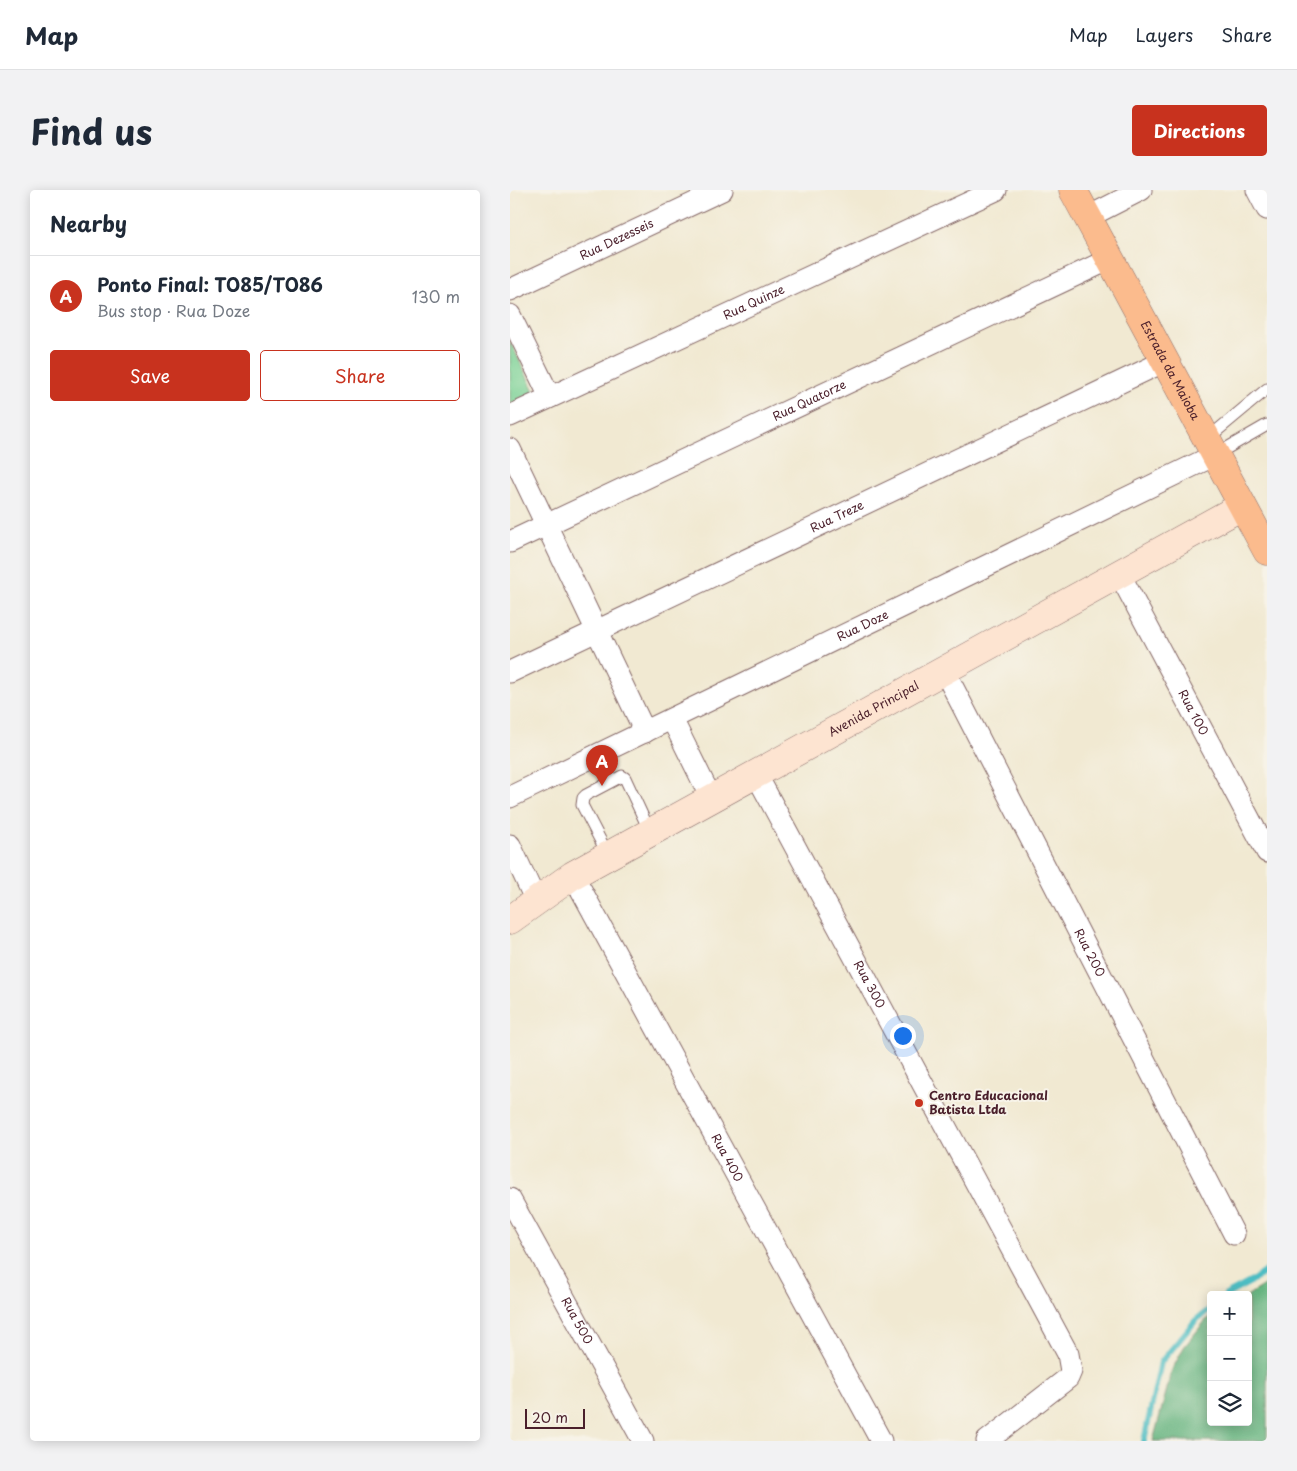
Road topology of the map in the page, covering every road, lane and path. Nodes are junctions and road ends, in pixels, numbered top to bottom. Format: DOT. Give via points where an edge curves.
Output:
graph roads {
  1 [pos="722,190"];
  2 [pos="996,190"];
  3 [pos="1141,190"];
  4 [pos="1257,190"];
  5 [pos="1076,191"];
  6 [pos="1267,208"];
  7 [pos="1088,217"];
  8 [pos="1110,259"];
  9 [pos="510,290"];
  10 [pos="510,315"];
  11 [pos="1165,361"];
  12 [pos="1267,389"];
  13 [pos="550,397"];
  14 [pos="510,416"];
  15 [pos="1267,425"];
  16 [pos="1211,447"];
  17 [pos="510,450"];
  18 [pos="1242,506"];
  19 [pos="546,525"];
  20 [pos="510,542"];
  21 [pos="1267,551"];
  22 [pos="1119,573"];
  23 [pos="597,632"];
  24 [pos="944,670"];
  25 [pos="510,672"];
  26 [pos="672,719"];
  27 [pos="645,732"];
  28 [pos="756,774"];
  29 [pos="510,797"];
  30 [pos="711,798"];
  31 [pos="650,832"];
  32 [pos="510,845"];
  33 [pos="1267,852"];
  34 [pos="608,855"];
  35 [pos="573,875"];
  36 [pos="536,901"];
  37 [pos="510,920"];
  38 [pos="510,1199"];
  39 [pos="1234,1234"];
  40 [pos="643,1441"];
  41 [pos="881,1441"];
  42 [pos="987,1441"];
  1 -- 9 [label="street, Rua Dezesseis"];
  2 -- 13 [label="street, Rua Quinze"];
  3 -- 7 [label="street"];
  4 -- 6 [label="street"];
  5 -- 7 [label="main road, Estrada da Maioba"];
  7 -- 8 [label="main road, Estrada da Maioba"];
  8 -- 11 [label="main road, Estrada da Maioba"];
  8 -- 19 [label="street, Rua Quatorze"];
  10 -- 13 [label="street"];
  11 -- 16 [label="main road, Estrada da Maioba"];
  11 -- 23 [label="street, Rua Treze"];
  12 -- 16 [label="lane"];
  13 -- 14 [label="street, Rua Quinze"];
  15 -- 16 [label="lane"];
  16 -- 18 [label="main road, Estrada da Maioba"];
  16 -- 26 [label="street, Rua Doze"];
  17 -- 19 [label="street"];
  18 -- 21 [label="main road, Estrada da Maioba"];
  18 -- 22 [label="main road, Avenida Principal"];
  19 -- 20 [label="street, Rua Quatorze"];
  19 -- 23 [label="street"];
  22 -- 24 [label="main road, Avenida Principal"];
  22 -- 33 [label="street, Rua 100"];
  23 -- 25 [label="street, Rua Treze"];
  23 -- 27 [label="street"];
  24 -- 28 [label="main road, Avenida Principal"];
  24 -- 39 [label="street, Rua 200"];
  26 -- 27 [label="street, Rua Doze"];
  26 -- 30 [label="street"];
  27 -- 29 [label="street, Rua Doze"];
  28 -- 30 [label="main road, Avenida Principal"];
  28 -- 42 [label="street, Rua 300" via="1068,1354 1071,1371 1068,1378"];
  30 -- 31 [label="main road, Avenida Principal"];
  31 -- 34 [label="main road, Avenida Principal"];
  31 -- 34 [label="lane" via="625,778 618,777 594,790 583,798 582,805"];
  32 -- 36 [label="street"];
  34 -- 35 [label="main road, Avenida Principal"];
  35 -- 36 [label="main road, Avenida Principal"];
  35 -- 41 [label="street, Rua 400"];
  36 -- 37 [label="main road, Avenida Principal"];
  38 -- 40 [label="street, Rua 500"];
}
